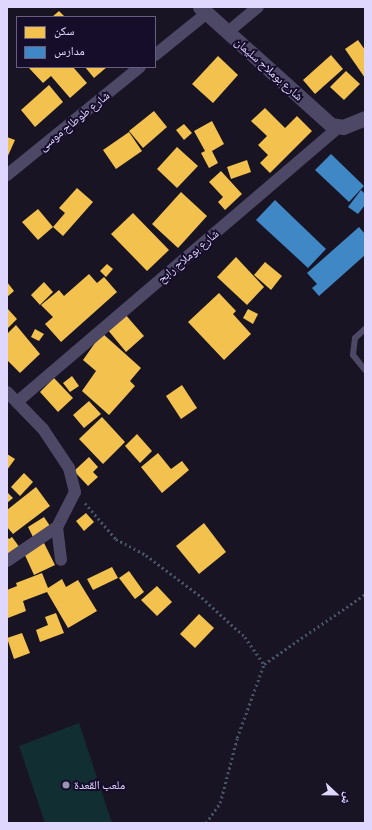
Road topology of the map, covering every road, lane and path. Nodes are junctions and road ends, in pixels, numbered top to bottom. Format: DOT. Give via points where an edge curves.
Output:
graph roads {
  1 [pos="258,7"];
  2 [pos="203,10"];
  3 [pos="228,32"];
  4 [pos="156,54"];
  5 [pos="139,68"];
  6 [pos="365,118"];
  7 [pos="339,127"];
  8 [pos="7,175"];
  9 [pos="365,329"];
  10 [pos="365,370"];
  11 [pos="10,395"];
  12 [pos="75,492"];
  13 [pos="57,527"];
  14 [pos="61,560"];
  15 [pos="7,561"];
  16 [pos="365,594"];
  17 [pos="264,664"];
  18 [pos="206,823"];
  1 -- 3 [label="street"];
  2 -- 3 [label="street, شارع بوملاح سليمان"];
  2 -- 4 [label="street"];
  3 -- 7 [label="street, شارع بوملاح سليمان" via="327,122"];
  5 -- 8 [label="street, شارع طوطاح موسى"];
  6 -- 7 [label="street, شارع بوملاح رابح"];
  7 -- 11 [label="street, شارع بوملاح رابح"];
  9 -- 10 [label="lane" via="355,338 353,356"];
  11 -- 12 [label="street" via="43,429 69,468"];
  12 -- 13 [label="street"];
  12 -- 17 [label="path" via="116,539 146,555 198,594 245,637"];
  13 -- 14 [label="street"];
  13 -- 15 [label="street"];
  16 -- 17 [label="path"];
  17 -- 18 [label="path" via="237,738 220,803"];
}
